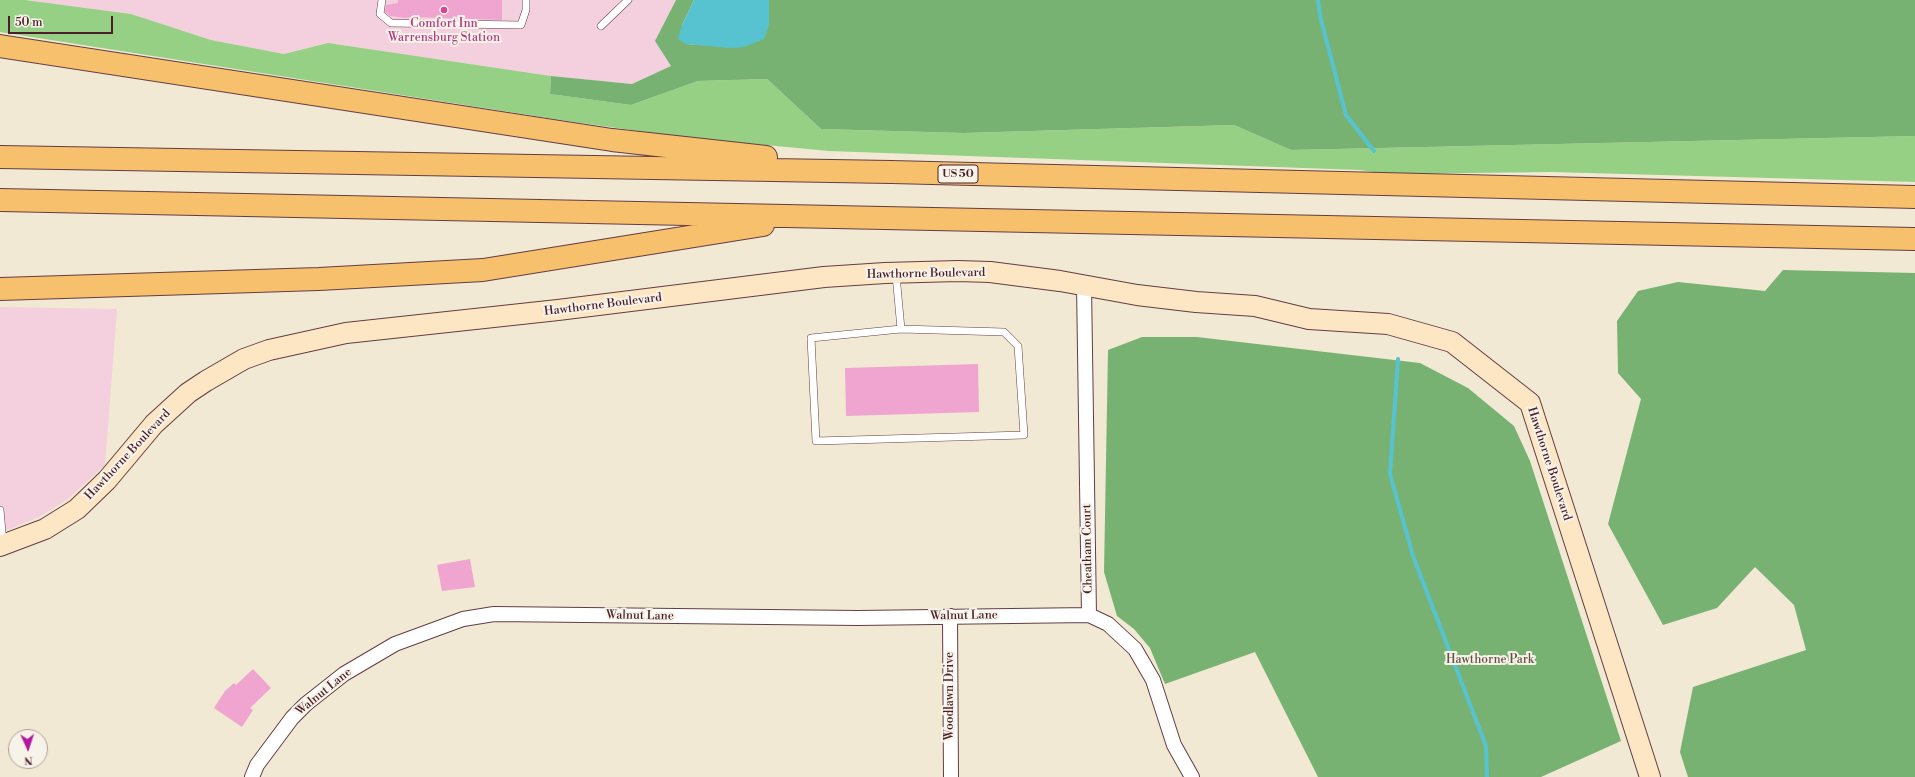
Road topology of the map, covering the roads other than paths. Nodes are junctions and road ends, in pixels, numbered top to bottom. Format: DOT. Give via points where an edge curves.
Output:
graph roads {
  1 [pos="382,0"];
  2 [pos="526,0"];
  3 [pos="628,0"];
  4 [pos="601,26"];
  5 [pos="0,46"];
  6 [pos="0,157"];
  7 [pos="891,172"];
  8 [pos="1915,197"];
  9 [pos="0,200"];
  10 [pos="813,216"];
  11 [pos="1915,238"];
  12 [pos="896,272"];
  13 [pos="1084,285"];
  14 [pos="0,289"];
  15 [pos="901,329"];
  16 [pos="0,510"];
  17 [pos="2,546"];
  18 [pos="1089,615"];
  19 [pos="950,616"];
  20 [pos="252,777"];
  21 [pos="951,777"];
  22 [pos="1192,777"];
  23 [pos="1650,777"];
  1 -- 2 [label="lane" via="380,14 391,22 521,25"];
  3 -- 4 [label="lane"];
  5 -- 7 [label="highway" via="612,140"];
  6 -- 7 [label="highway, US 50"];
  7 -- 8 [label="highway, US 50"];
  9 -- 10 [label="highway"];
  10 -- 11 [label="highway"];
  10 -- 14 [label="highway" via="483,270 319,280"];
  12 -- 13 [label="street, Hawthorne Boulevard" via="990,272"];
  12 -- 15 [label="lane"];
  12 -- 17 [label="street, Hawthorne Boulevard" via="824,277 346,333 268,350 244,359 188,393 154,424 107,480 77,510 45,529"];
  13 -- 18 [label="street, Cheatham Court"];
  13 -- 23 [label="street, Hawthorne Boulevard" via="1138,295 1256,306 1309,318 1388,324 1452,342 1530,403"];
  15 -- 15 [label="lane" via="811,338 816,441 1024,435 1018,346 1004,332"];
  16 -- 17 [label="lane"];
  18 -- 19 [label="street, Walnut Lane"];
  18 -- 22 [label="street" via="1108,624 1135,649 1152,680 1174,744"];
  19 -- 20 [label="street, Walnut Lane" via="858,618 494,614 463,619 395,644 344,674 292,718 257,765"];
  19 -- 21 [label="street, Woodlawn Drive"];
}
